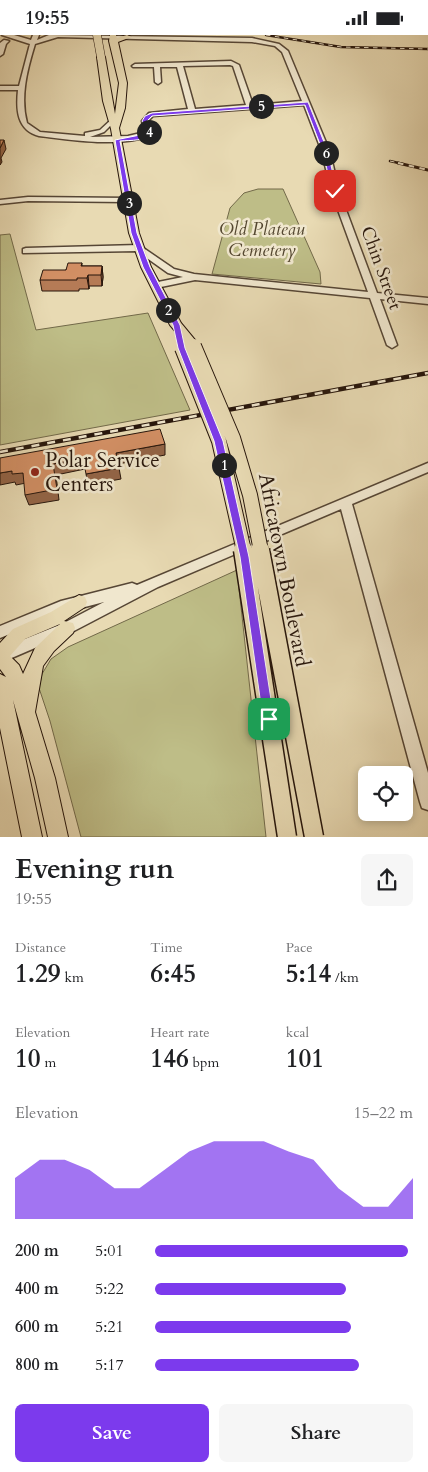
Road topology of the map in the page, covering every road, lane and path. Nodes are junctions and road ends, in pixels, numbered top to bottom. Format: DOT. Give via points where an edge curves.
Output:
graph roads {
  1 [pos="36,35"];
  2 [pos="52,35"];
  3 [pos="58,35"];
  4 [pos="98,35"];
  5 [pos="88,36"];
  6 [pos="110,37"];
  7 [pos="127,37"];
  8 [pos="6,38"];
  9 [pos="33,43"];
  10 [pos="0,55"];
  11 [pos="105,57"];
  12 [pos="135,65"];
  13 [pos="157,65"];
  14 [pos="180,65"];
  15 [pos="158,82"];
  16 [pos="0,88"];
  17 [pos="22,88"];
  18 [pos="307,103"];
  19 [pos="250,107"];
  20 [pos="192,111"];
  21 [pos="114,124"];
  22 [pos="79,137"];
  23 [pos="117,140"];
  24 [pos="128,200"];
  25 [pos="0,202"];
  26 [pos="140,248"];
  27 [pos="26,251"];
  28 [pos="194,277"];
  29 [pos="156,285"];
  30 [pos="374,295"];
  31 [pos="428,301"];
  32 [pos="392,345"];
  33 [pos="188,347"];
  34 [pos="428,467"];
  35 [pos="345,502"];
  36 [pos="153,583"];
  37 [pos="79,602"];
  38 [pos="67,628"];
  39 [pos="0,633"];
  40 [pos="0,656"];
  41 [pos="0,683"];
  42 [pos="28,717"];
  43 [pos="4,718"];
  44 [pos="428,802"];
  45 [pos="32,837"];
  46 [pos="58,837"];
  47 [pos="287,837"];
  48 [pos="314,837"];
  1 -- 9 [label="street"];
  2 -- 3 [label="street"];
  3 -- 5 [label="street"];
  3 -- 9 [label="street"];
  4 -- 11 [label="main road, bridge"];
  5 -- 6 [label="street"];
  6 -- 7 [label="main road"];
  6 -- 11 [label="main road"];
  6 -- 21 [label="main road" via="123,83 121,108"];
  7 -- 18 [label="street, Chin Street" via="252,40 277,45 285,51"];
  8 -- 9 [label="street" via="20,38"];
  8 -- 10 [label="street"];
  9 -- 17 [label="street"];
  11 -- 21 [label="main road, Africatown Boulevard" via="106,101"];
  12 -- 13 [label="street"];
  13 -- 14 [label="street"];
  13 -- 15 [label="street"];
  14 -- 19 [label="street" via="236,65"];
  14 -- 20 [label="street"];
  16 -- 17 [label="street"];
  17 -- 22 [label="street" via="22,119 27,127 39,134"];
  18 -- 19 [label="street"];
  18 -- 30 [label="street, Chin Street" via="326,152 335,191"];
  19 -- 20 [label="street"];
  20 -- 23 [label="street" via="149,115 145,121 149,131 147,135"];
  21 -- 22 [label="street"];
  21 -- 23 [label="main road, Africatown Boulevard"];
  22 -- 23 [label="street"];
  23 -- 24 [label="main road, Africatown Boulevard"];
  24 -- 25 [label="street" via="28,199"];
  24 -- 26 [label="main road, Africatown Boulevard"];
  26 -- 27 [label="street"];
  26 -- 28 [label="street" via="171,271"];
  26 -- 29 [label="main road, Africatown Boulevard"];
  28 -- 29 [label="street"];
  28 -- 30 [label="street"];
  29 -- 33 [label="main road, Africatown Boulevard"];
  30 -- 31 [label="street"];
  30 -- 32 [label="street, Chin Street"];
  33 -- 47 [label="main road, Africatown Boulevard, bridge" via="218,441 244,557"];
  33 -- 48 [label="main road, Africatown Boulevard, bridge" via="233,438 250,495"];
  34 -- 35 [label="street"];
  35 -- 36 [label="street"];
  35 -- 44 [label="street"];
  36 -- 37 [label="street"];
  36 -- 38 [label="street"];
  37 -- 39 [label="street"];
  37 -- 40 [label="main road" via="57,617 19,635"];
  38 -- 40 [label="street"];
  38 -- 42 [label="main road" via="48,644 33,666 28,684"];
  40 -- 42 [label="main road" via="13,671"];
  41 -- 43 [label="main road"];
  42 -- 46 [label="main road"];
  43 -- 45 [label="main road"];
}
